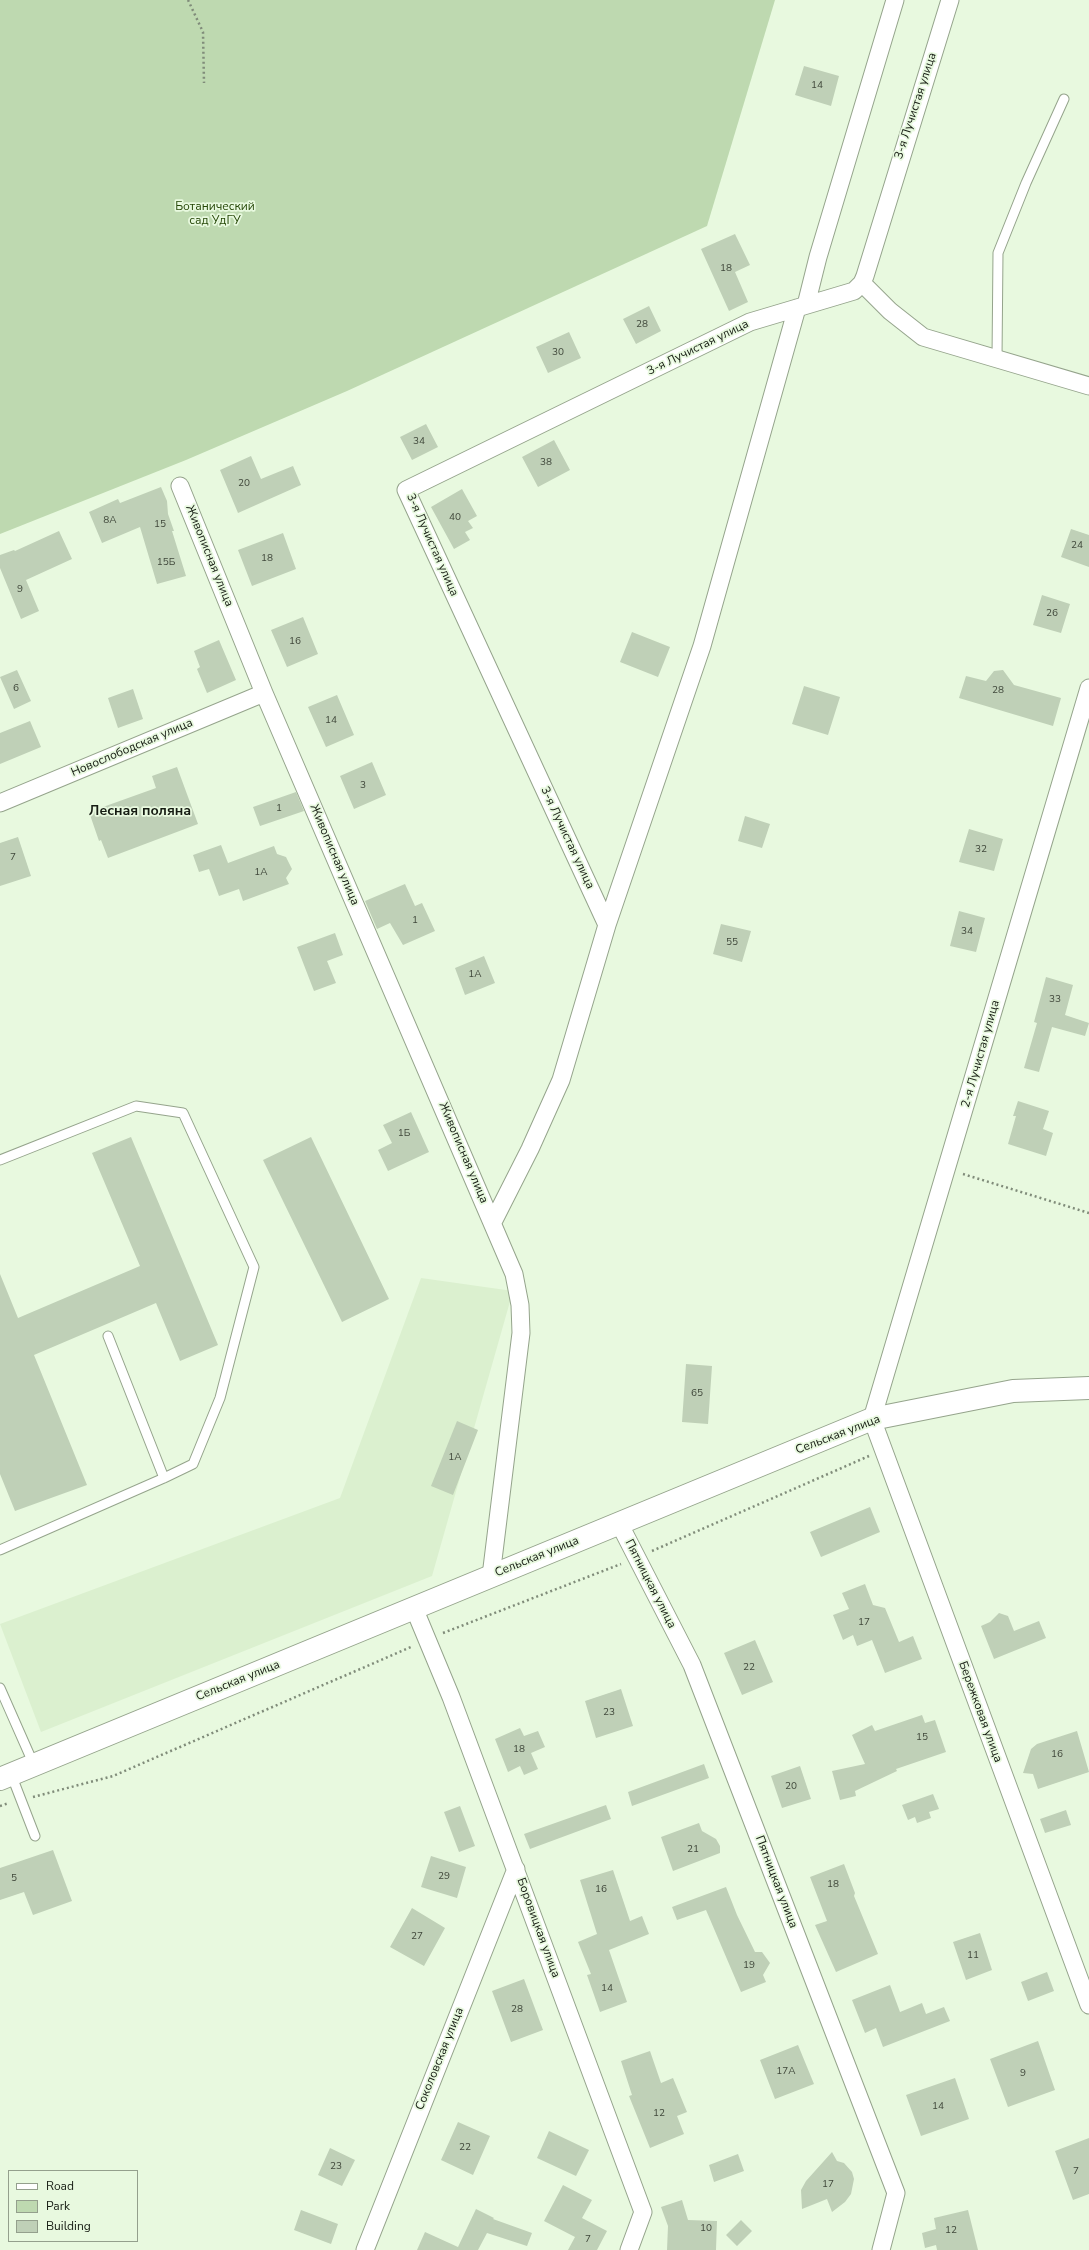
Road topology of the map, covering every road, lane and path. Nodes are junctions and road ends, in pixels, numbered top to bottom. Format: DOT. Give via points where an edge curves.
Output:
graph roads {
  1 [pos="188,0"];
  2 [pos="895,0"];
  3 [pos="950,0"];
  4 [pos="204,83"];
  5 [pos="1064,99"];
  6 [pos="862,282"];
  7 [pos="802,306"];
  8 [pos="997,358"];
  9 [pos="1089,386"];
  10 [pos="180,486"];
  11 [pos="1089,688"];
  12 [pos="264,693"];
  13 [pos="0,803"];
  14 [pos="607,925"];
  15 [pos="0,1160"];
  16 [pos="947,1169"];
  17 [pos="1089,1213"];
  18 [pos="493,1222"];
  19 [pos="108,1336"];
  20 [pos="1089,1388"];
  21 [pos="872,1420"];
  22 [pos="883,1450"];
  23 [pos="164,1478"];
  24 [pos="619,1523"];
  25 [pos="0,1550"];
  26 [pos="637,1558"];
  27 [pos="491,1576"];
  28 [pos="414,1608"];
  29 [pos="427,1640"];
  30 [pos="0,1688"];
  31 [pos="34,1765"];
  32 [pos="6,1777"];
  33 [pos="21,1800"];
  34 [pos="0,1806"];
  35 [pos="35,1836"];
  36 [pos="516,1869"];
  37 [pos="1089,2005"];
  38 [pos="365,2250"];
  39 [pos="629,2250"];
  40 [pos="881,2250"];
  1 -- 4 [label="path" via="203,32"];
  2 -- 7 [label="street"];
  3 -- 6 [label="street, 3-я Лучистая улица"];
  5 -- 8 [label="lane" via="998,253"];
  6 -- 7 [label="street, 3-я Лучистая улица" via="854,291"];
  6 -- 8 [label="street" via="890,311 923,336"];
  7 -- 14 [label="street" via="702,646"];
  7 -- 14 [label="street, 3-я Лучистая улица" via="750,322 406,490"];
  8 -- 9 [label="street"];
  10 -- 12 [label="street, Живописная улица"];
  11 -- 16 [label="street, 2-я Лучистая улица"];
  12 -- 13 [label="street, Новослободская улица"];
  12 -- 18 [label="street, Живописная улица"];
  14 -- 18 [label="street" via="561,1080"];
  15 -- 23 [label="lane" via="136,1106 183,1113 254,1267 220,1398 193,1464"];
  16 -- 17 [label="path"];
  16 -- 21 [label="street, 2-я Лучистая улица"];
  18 -- 27 [label="street, Живописная улица" via="514,1274 520,1305 521,1333"];
  19 -- 23 [label="lane"];
  20 -- 21 [label="street, Сельская улица" via="1013,1391"];
  21 -- 22 [label="street, Бережковая улица"];
  21 -- 24 [label="street, Сельская улица"];
  22 -- 26 [label="path"];
  22 -- 37 [label="street, Бережковая улица"];
  23 -- 25 [label="lane"];
  24 -- 26 [label="street, Пятницкая улица"];
  24 -- 27 [label="street, Сельская улица"];
  26 -- 29 [label="path"];
  26 -- 40 [label="street, Пятницкая улица" via="692,1665 896,2192"];
  27 -- 28 [label="street, Сельская улица"];
  28 -- 29 [label="street, Боровицкая улица"];
  28 -- 31 [label="street, Сельская улица"];
  29 -- 33 [label="path" via="113,1776"];
  29 -- 36 [label="street, Боровицкая улица"];
  30 -- 31 [label="lane"];
  31 -- 32 [label="street, Сельская улица"];
  32 -- 33 [label="lane"];
  33 -- 34 [label="path"];
  33 -- 35 [label="lane"];
  36 -- 38 [label="street, Соколовская улица"];
  36 -- 39 [label="street, Боровицкая улица" via="643,2212"];
}
